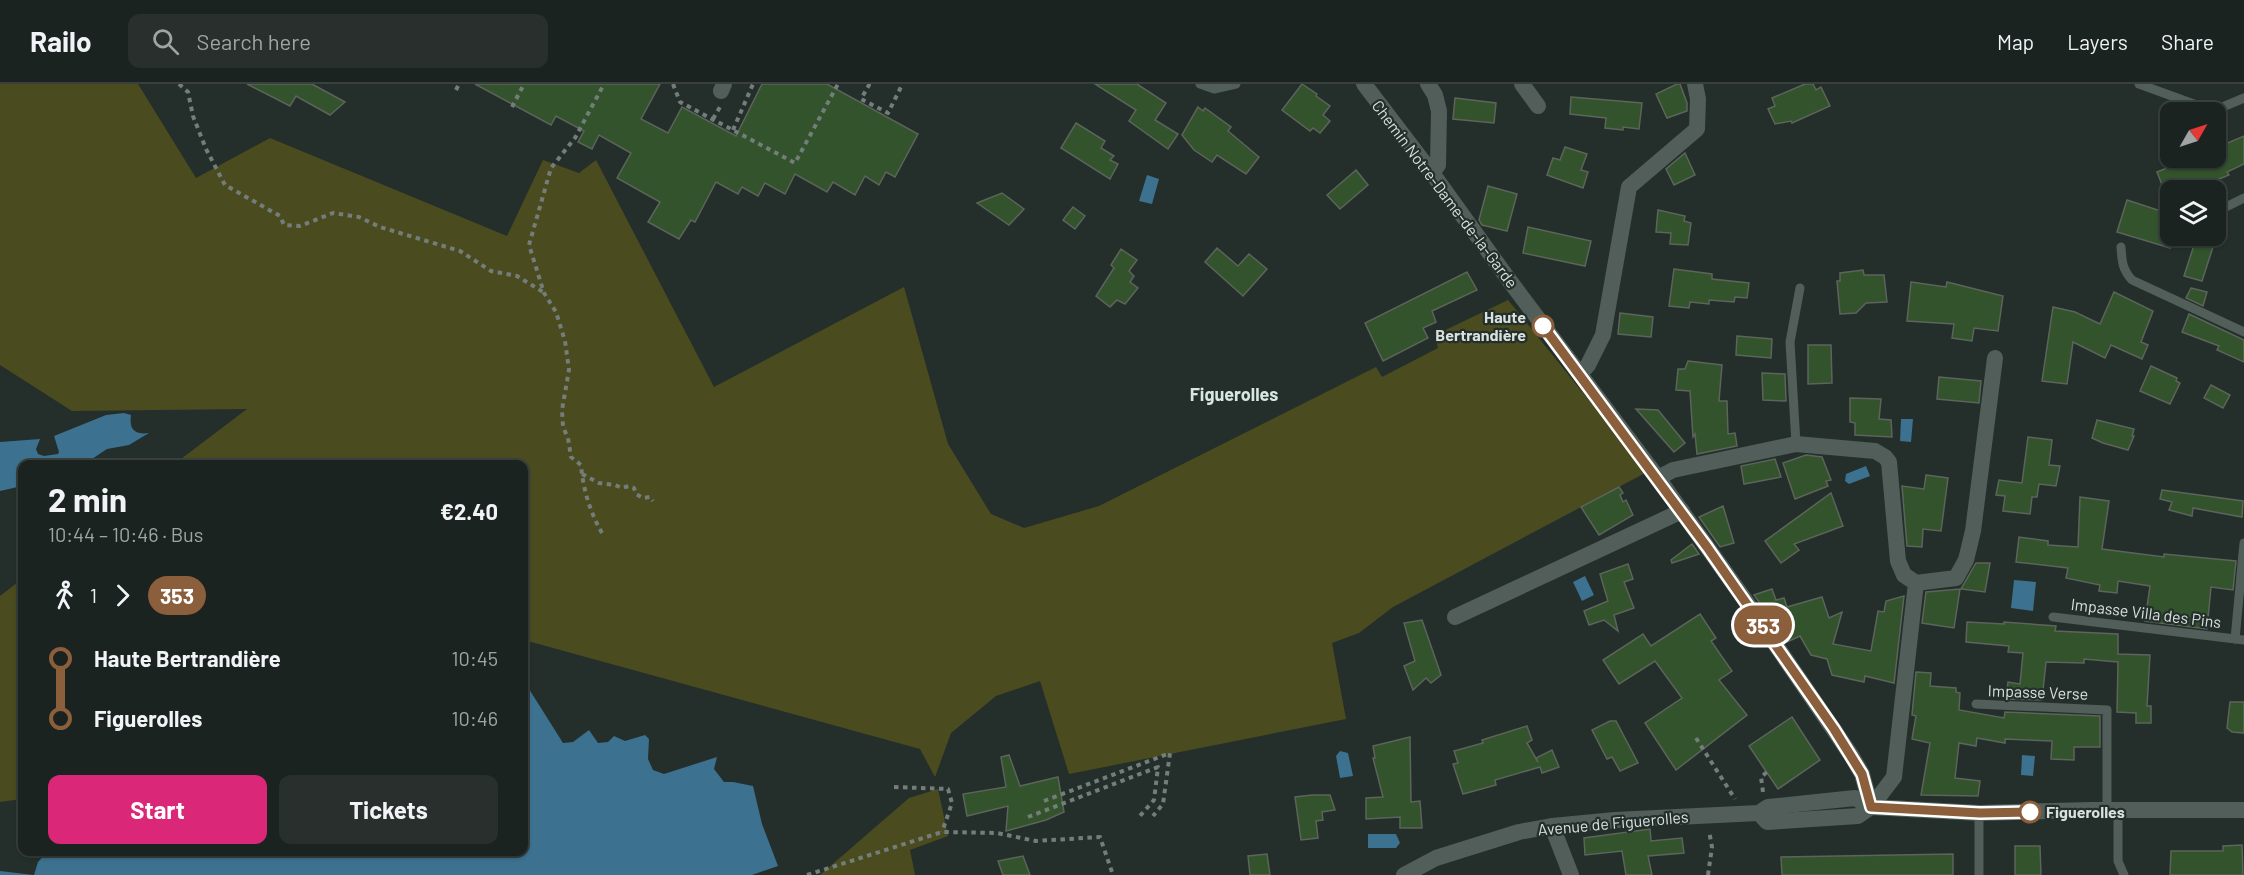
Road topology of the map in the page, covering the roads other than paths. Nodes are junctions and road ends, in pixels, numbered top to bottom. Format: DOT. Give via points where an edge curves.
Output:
graph roads {
  1 [pos="1200,84"];
  2 [pos="1236,84"];
  3 [pos="1364,84"];
  4 [pos="1522,84"];
  5 [pos="1695,84"];
  6 [pos="2139,84"];
  7 [pos="1431,85"];
  8 [pos="2244,98"];
  9 [pos="1538,106"];
  10 [pos="1432,173"];
  11 [pos="2244,198"];
  12 [pos="2226,207"];
  13 [pos="2121,247"];
  14 [pos="1800,288"];
  15 [pos="2244,332"];
  16 [pos="1995,358"];
  17 [pos="1580,374"];
  18 [pos="1796,444"];
  19 [pos="1658,478"];
  20 [pos="1682,511"];
  21 [pos="2244,543"];
  22 [pos="1916,583"];
  23 [pos="1455,617"];
  24 [pos="2054,617"];
  25 [pos="2240,639"];
  26 [pos="1976,704"];
  27 [pos="1871,807"];
  28 [pos="2112,810"];
  29 [pos="2244,810"];
  30 [pos="1980,813"];
  31 [pos="1552,826"];
  32 [pos="1404,875"];
  33 [pos="1571,875"];
  34 [pos="1979,875"];
  35 [pos="2124,875"];
  1 -- 2 [label="lane" via="1214,89"];
  3 -- 10 [label="street, Chemin Notre-Dame-de-la-Garde"];
  4 -- 9 [label="street"];
  5 -- 17 [label="street" via="1697,129 1629,187 1603,335"];
  6 -- 8 [label="lane" via="2213,111"];
  7 -- 10 [label="street" via="1438,111 1438,165"];
  10 -- 17 [label="street, Chemin Notre-Dame-de-la-Garde"];
  11 -- 12 [label="lane"];
  13 -- 15 [label="lane" via="2125,273 2132,280"];
  14 -- 18 [label="lane" via="1790,342"];
  16 -- 22 [label="street" via="1966,560 1956,578"];
  17 -- 19 [label="street, Chemin Notre-Dame-de-la-Garde"];
  18 -- 19 [label="street" via="1673,470"];
  18 -- 22 [label="street" via="1875,451 1885,456 1889,462 1898,561 1904,575"];
  19 -- 20 [label="street, Chemin Notre-Dame-de-la-Garde"];
  20 -- 23 [label="street"];
  20 -- 27 [label="street, Chemin Notre-Dame-de-la-Garde" via="1851,755 1862,774"];
  21 -- 25 [label="lane, Impasse Villa des Pins"];
  22 -- 27 [label="street" via="1894,777"];
  24 -- 25 [label="lane, Impasse Villa des Pins"];
  26 -- 28 [label="lane, Impasse Verse" via="2107,710"];
  27 -- 30 [label="street"];
  27 -- 31 [label="street, Avenue de Figuerolles" via="1858,816 1767,822 1759,813"];
  28 -- 29 [label="street"];
  28 -- 30 [label="street"];
  28 -- 35 [label="lane" via="2118,861"];
  30 -- 34 [label="lane"];
  31 -- 32 [label="street, Avenue de Figuerolles" via="1436,858"];
  31 -- 33 [label="street"];
}
